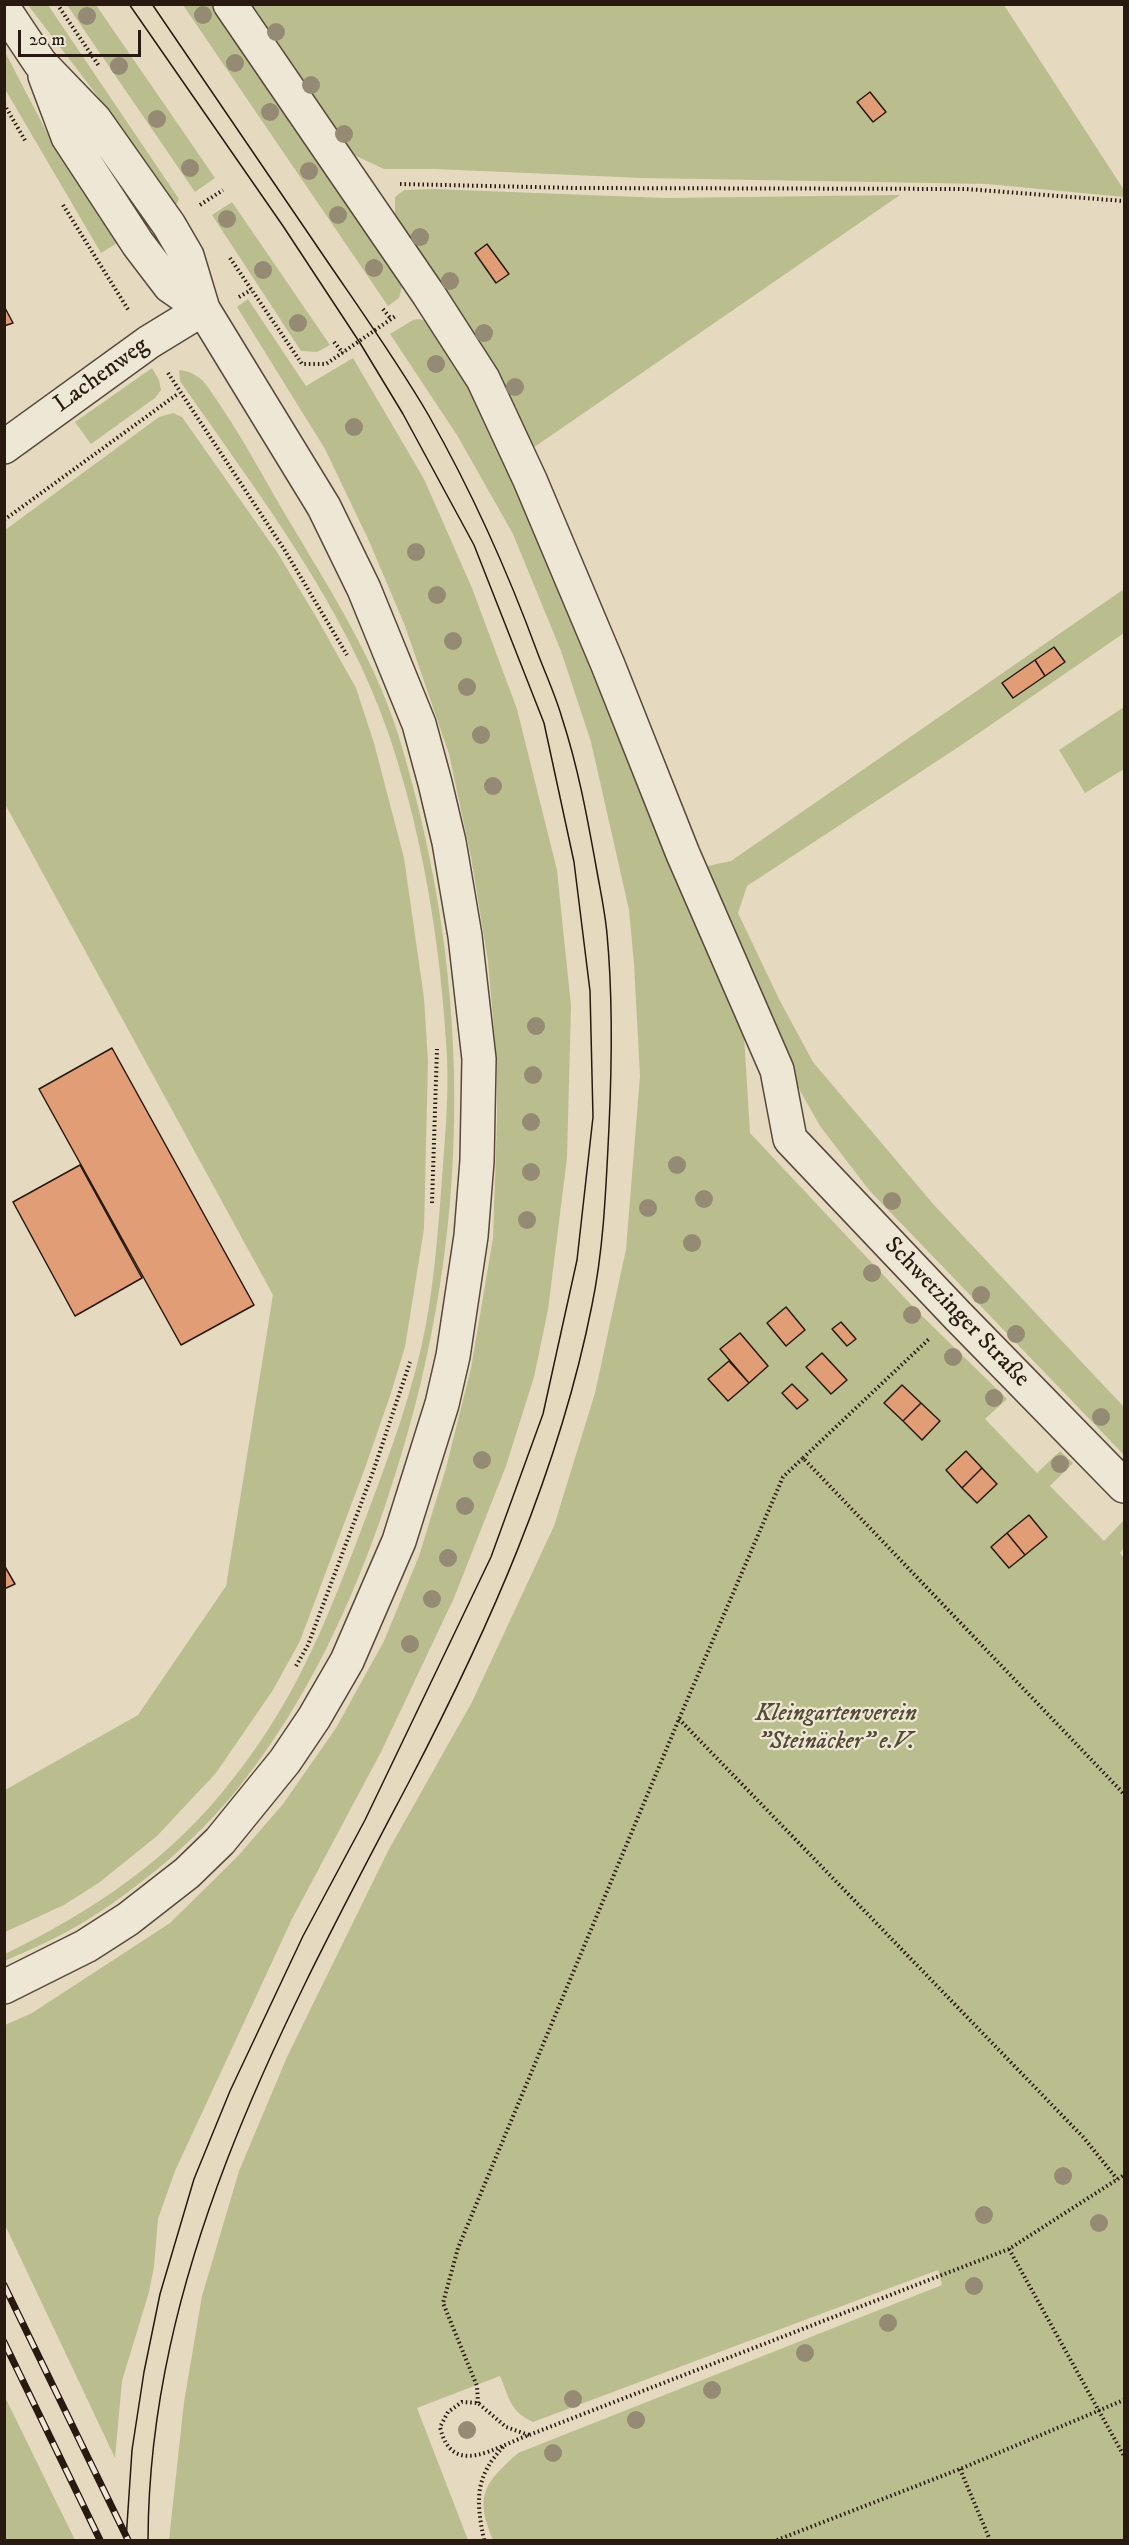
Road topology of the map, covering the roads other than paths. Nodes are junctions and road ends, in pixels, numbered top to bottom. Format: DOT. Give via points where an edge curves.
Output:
graph roads {
  1 [pos="230,4"];
  2 [pos="4,9"];
  3 [pos="203,309"];
  4 [pos="4,447"];
  5 [pos="1125,1486"];
  6 [pos="4,1987"];
  1 -- 5 [label="street, Schwetzinger Straße" via="483,379 530,480 683,854 777,1070 790,1139"];
  2 -- 3 [label="street" via="40,63 68,137 132,235 170,286"];
  3 -- 4 [label="street, Lachenweg" via="149,342"];
  3 -- 6 [label="street" via="324,507 364,589 421,734 448,842 479,1059 471,1236 453,1356 421,1478 399,1541 352,1650 314,1718 253,1803 187,1873 86,1946"];
}
